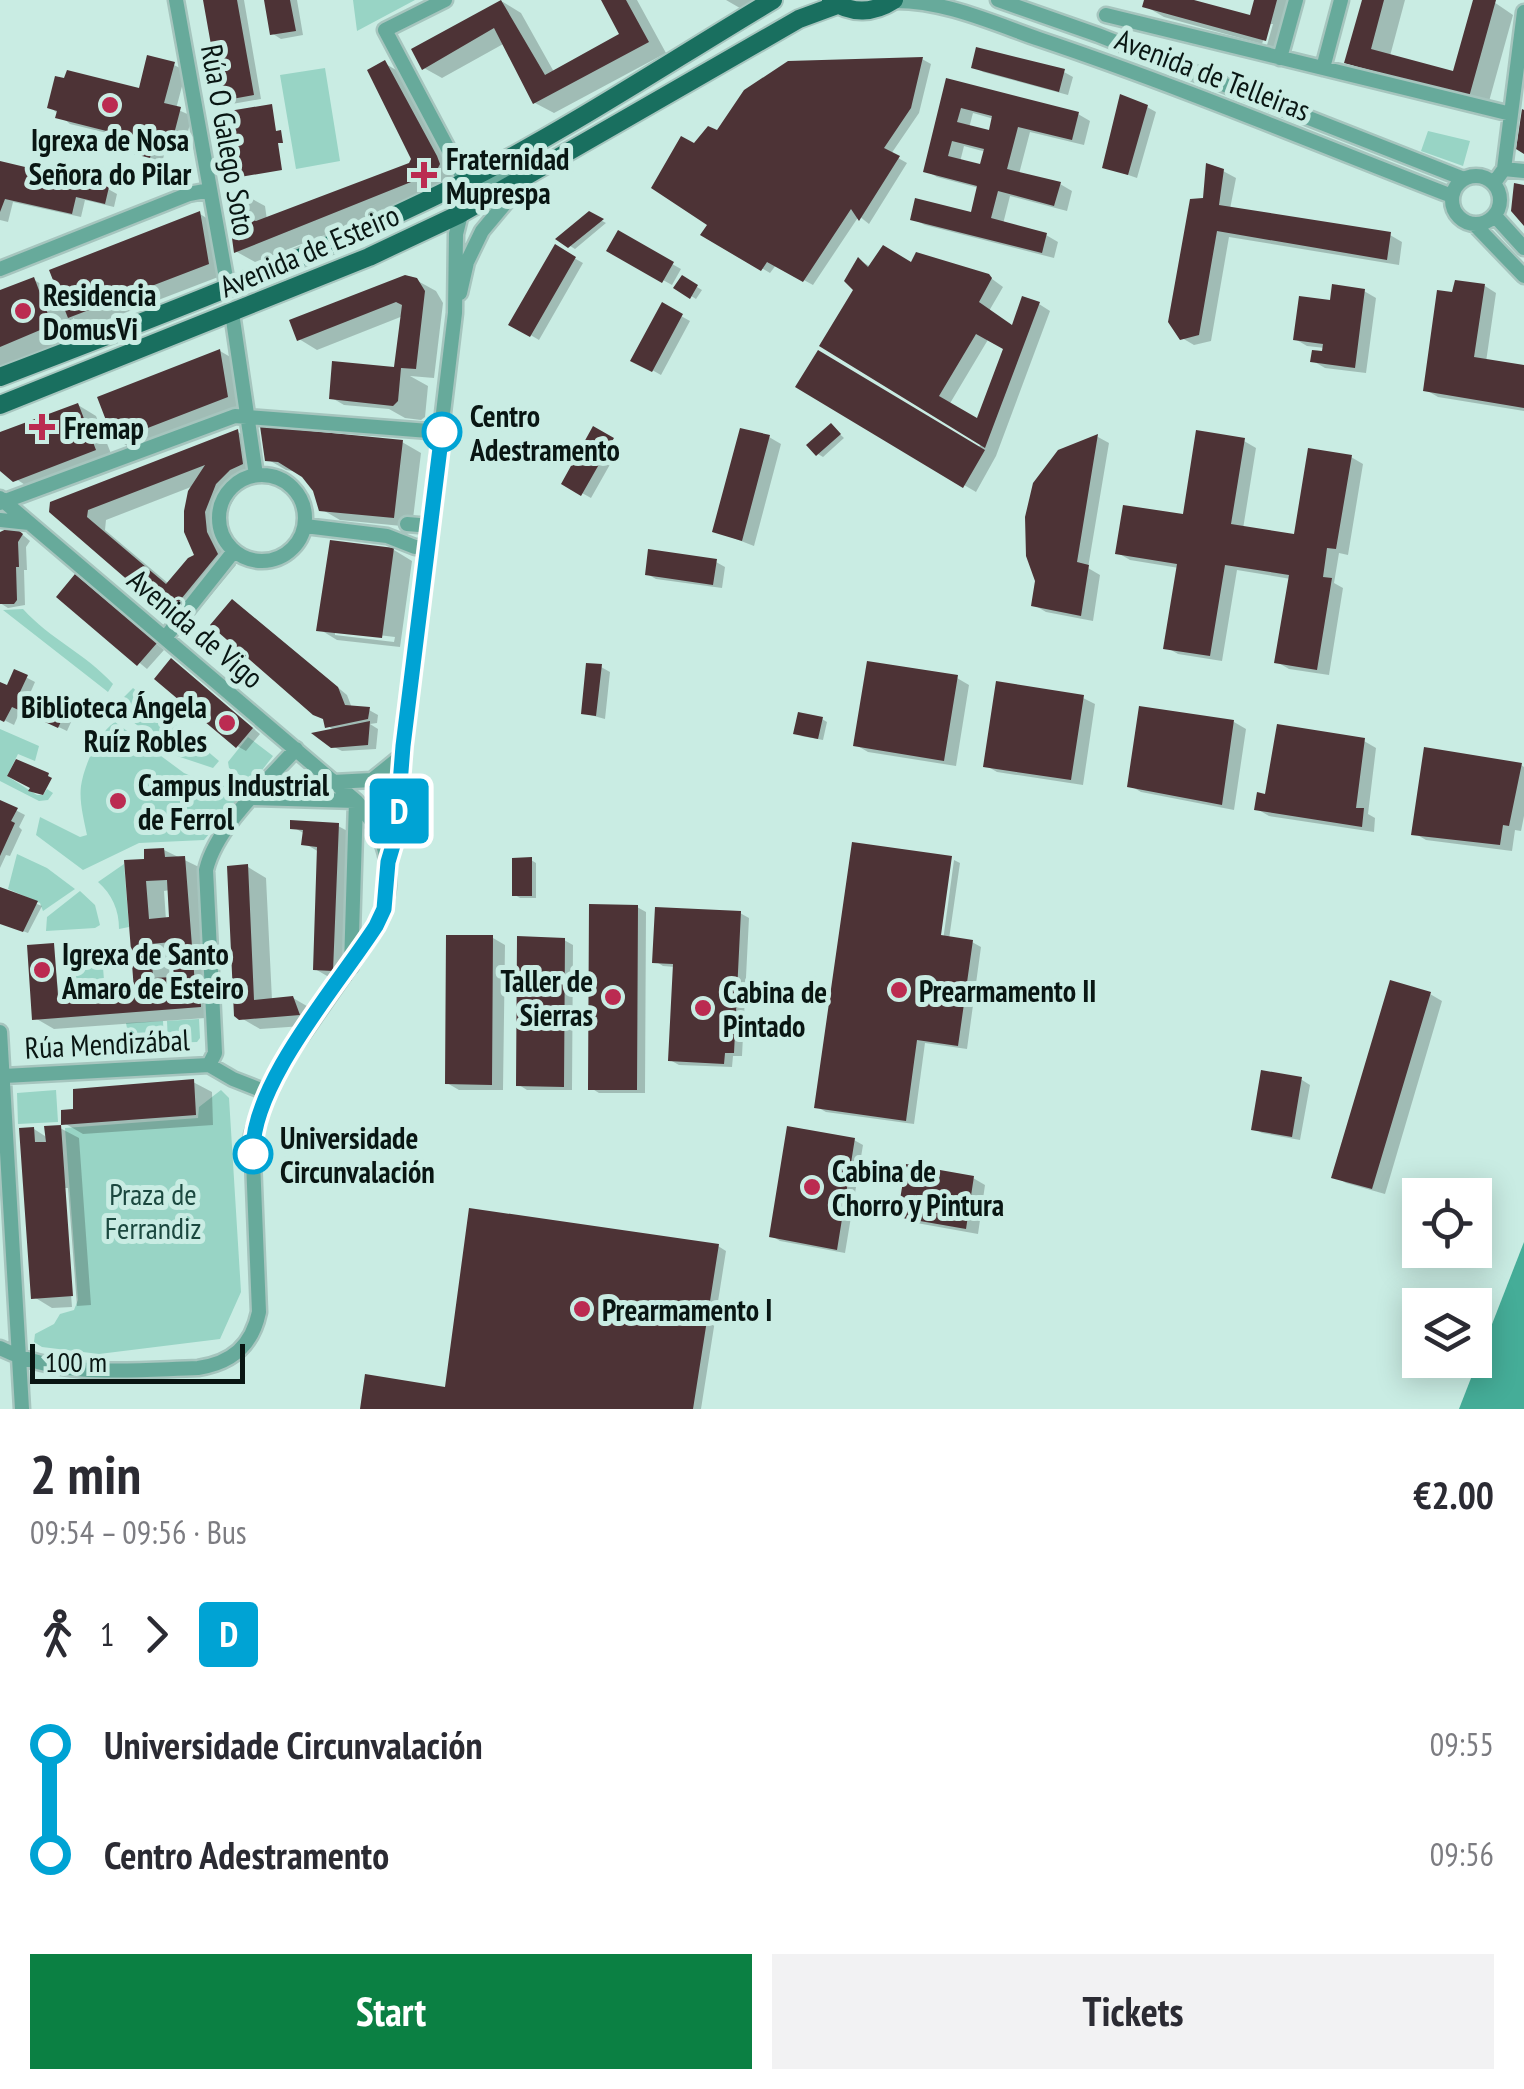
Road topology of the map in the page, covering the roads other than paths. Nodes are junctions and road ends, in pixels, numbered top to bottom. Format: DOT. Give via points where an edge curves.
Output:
graph roads {
  1 [pos="176,0"];
  2 [pos="445,0"];
  3 [pos="773,0"];
  4 [pos="998,0"];
  5 [pos="1296,0"];
  6 [pos="1341,0"];
  7 [pos="893,1"];
  8 [pos="834,2"];
  9 [pos="1108,8"];
  10 [pos="1524,12"];
  11 [pos="1098,36"];
  12 [pos="1521,56"];
  13 [pos="1280,58"];
  14 [pos="1323,68"];
  15 [pos="1511,114"];
  16 [pos="540,140"];
  17 [pos="1504,169"];
  18 [pos="1524,172"];
  19 [pos="528,176"];
  20 [pos="1464,179"];
  21 [pos="465,181"];
  22 [pos="1494,183"];
  23 [pos="210,190"];
  24 [pos="1452,196"];
  25 [pos="460,214"];
  26 [pos="1495,216"];
  27 [pos="1474,224"];
  28 [pos="1524,248"];
  29 [pos="0,269"];
  30 [pos="1524,276"];
  31 [pos="228,289"];
  32 [pos="232,313"];
  33 [pos="455,313"];
  34 [pos="0,377"];
  35 [pos="0,404"];
  36 [pos="248,417"];
  37 [pos="442,432"];
  38 [pos="256,475"];
  39 [pos="1,500"];
  40 [pos="0,520"];
  41 [pos="29,524"];
  42 [pos="407,524"];
  43 [pos="305,526"];
  44 [pos="430,526"];
  45 [pos="428,546"];
  46 [pos="234,551"];
  47 [pos="165,638"];
  48 [pos="296,749"];
  49 [pos="402,750"];
  50 [pos="333,782"];
  51 [pos="402,790"];
  52 [pos="252,798"];
  53 [pos="356,801"];
  54 [pos="372,819"];
  55 [pos="388,862"];
  56 [pos="351,966"];
  57 [pos="0,1032"];
  58 [pos="209,1065"];
  59 [pos="4,1076"];
  60 [pos="266,1092"];
  61 [pos="2,1095"];
  62 [pos="0,1348"];
  63 [pos="18,1357"];
  64 [pos="22,1409"];
  1 -- 23 [label="street, Rúa O Galego Soto"];
  2 -- 21 [label="street" via="385,30"];
  3 -- 16 [label="main road, Avenida de Esteiro"];
  4 -- 11 [label="street, Avenida de Telleiras"];
  5 -- 13 [label="street"];
  6 -- 14 [label="street"];
  7 -- 8 [label="main road" via="866,11"];
  7 -- 24 [label="street, Avenida de Telleiras" via="953,10 1091,56"];
  8 -- 19 [label="main road, Avenida de Esteiro"];
  9 -- 11 [label="street"];
  9 -- 13 [label="street"];
  10 -- 12 [label="street"];
  11 -- 20 [label="street, Avenida de Telleiras"];
  12 -- 15 [label="street"];
  13 -- 14 [label="street"];
  14 -- 15 [label="street"];
  15 -- 17 [label="street"];
  16 -- 21 [label="main road, Avenida de Esteiro"];
  16 -- 25 [label="street" via="520,161 466,194"];
  17 -- 18 [label="street"];
  17 -- 22 [label="street"];
  19 -- 25 [label="main road, Avenida de Esteiro"];
  19 -- 33 [label="street" via="482,231"];
  20 -- 22 [label="street"];
  20 -- 24 [label="street"];
  21 -- 31 [label="main road, Avenida de Esteiro"];
  22 -- 26 [label="street" via="1500,196"];
  23 -- 29 [label="street"];
  23 -- 31 [label="street, Rúa O Galego Soto"];
  24 -- 27 [label="street" via="1455,212"];
  25 -- 32 [label="main road, Avenida de Esteiro"];
  25 -- 33 [label="street"];
  26 -- 27 [label="street"];
  26 -- 28 [label="street"];
  27 -- 30 [label="street"];
  31 -- 34 [label="main road, Avenida de Esteiro"];
  32 -- 35 [label="main road, Avenida de Esteiro"];
  32 -- 36 [label="street"];
  33 -- 37 [label="street"];
  36 -- 37 [label="street"];
  36 -- 38 [label="street"];
  36 -- 39 [label="street" via="235,416"];
  37 -- 44 [label="street"];
  38 -- 43 [label="street" via="294,488"];
  38 -- 46 [label="street" via="231,488 219,513 219,527"];
  39 -- 41 [label="street, Avenida de Vigo"];
  40 -- 41 [label="street"];
  41 -- 47 [label="street, Avenida de Vigo"];
  42 -- 44 [label="street"];
  43 -- 45 [label="street"];
  43 -- 46 [label="street" via="293,548 270,561"];
  44 -- 45 [label="street"];
  45 -- 49 [label="street"];
  46 -- 47 [label="street"];
  47 -- 48 [label="street, Avenida de Vigo"];
  48 -- 50 [label="street, Avenida de Vigo"];
  48 -- 52 [label="street"];
  49 -- 50 [label="street" via="372,780"];
  49 -- 51 [label="street"];
  49 -- 54 [label="street"];
  50 -- 53 [label="street, Avenida de Vigo"];
  51 -- 54 [label="street" via="386,814"];
  51 -- 55 [label="street"];
  52 -- 53 [label="street"];
  52 -- 58 [label="street" via="220,838 206,870 215,1053"];
  53 -- 54 [label="street, Avenida de Vigo"];
  53 -- 56 [label="street"];
  54 -- 55 [label="street, Avenida de Vigo"];
  55 -- 56 [label="street" via="384,909"];
  56 -- 60 [label="street"];
  57 -- 59 [label="street"];
  58 -- 59 [label="street, Rúa Mendizábal"];
  58 -- 60 [label="street, Rúa Mendizábal"];
  59 -- 61 [label="street"];
  60 -- 63 [label="street" via="252,1135 259,1312 242,1349 198,1368 75,1372"];
  61 -- 63 [label="street"];
  62 -- 63 [label="street"];
  63 -- 64 [label="street"];
}
